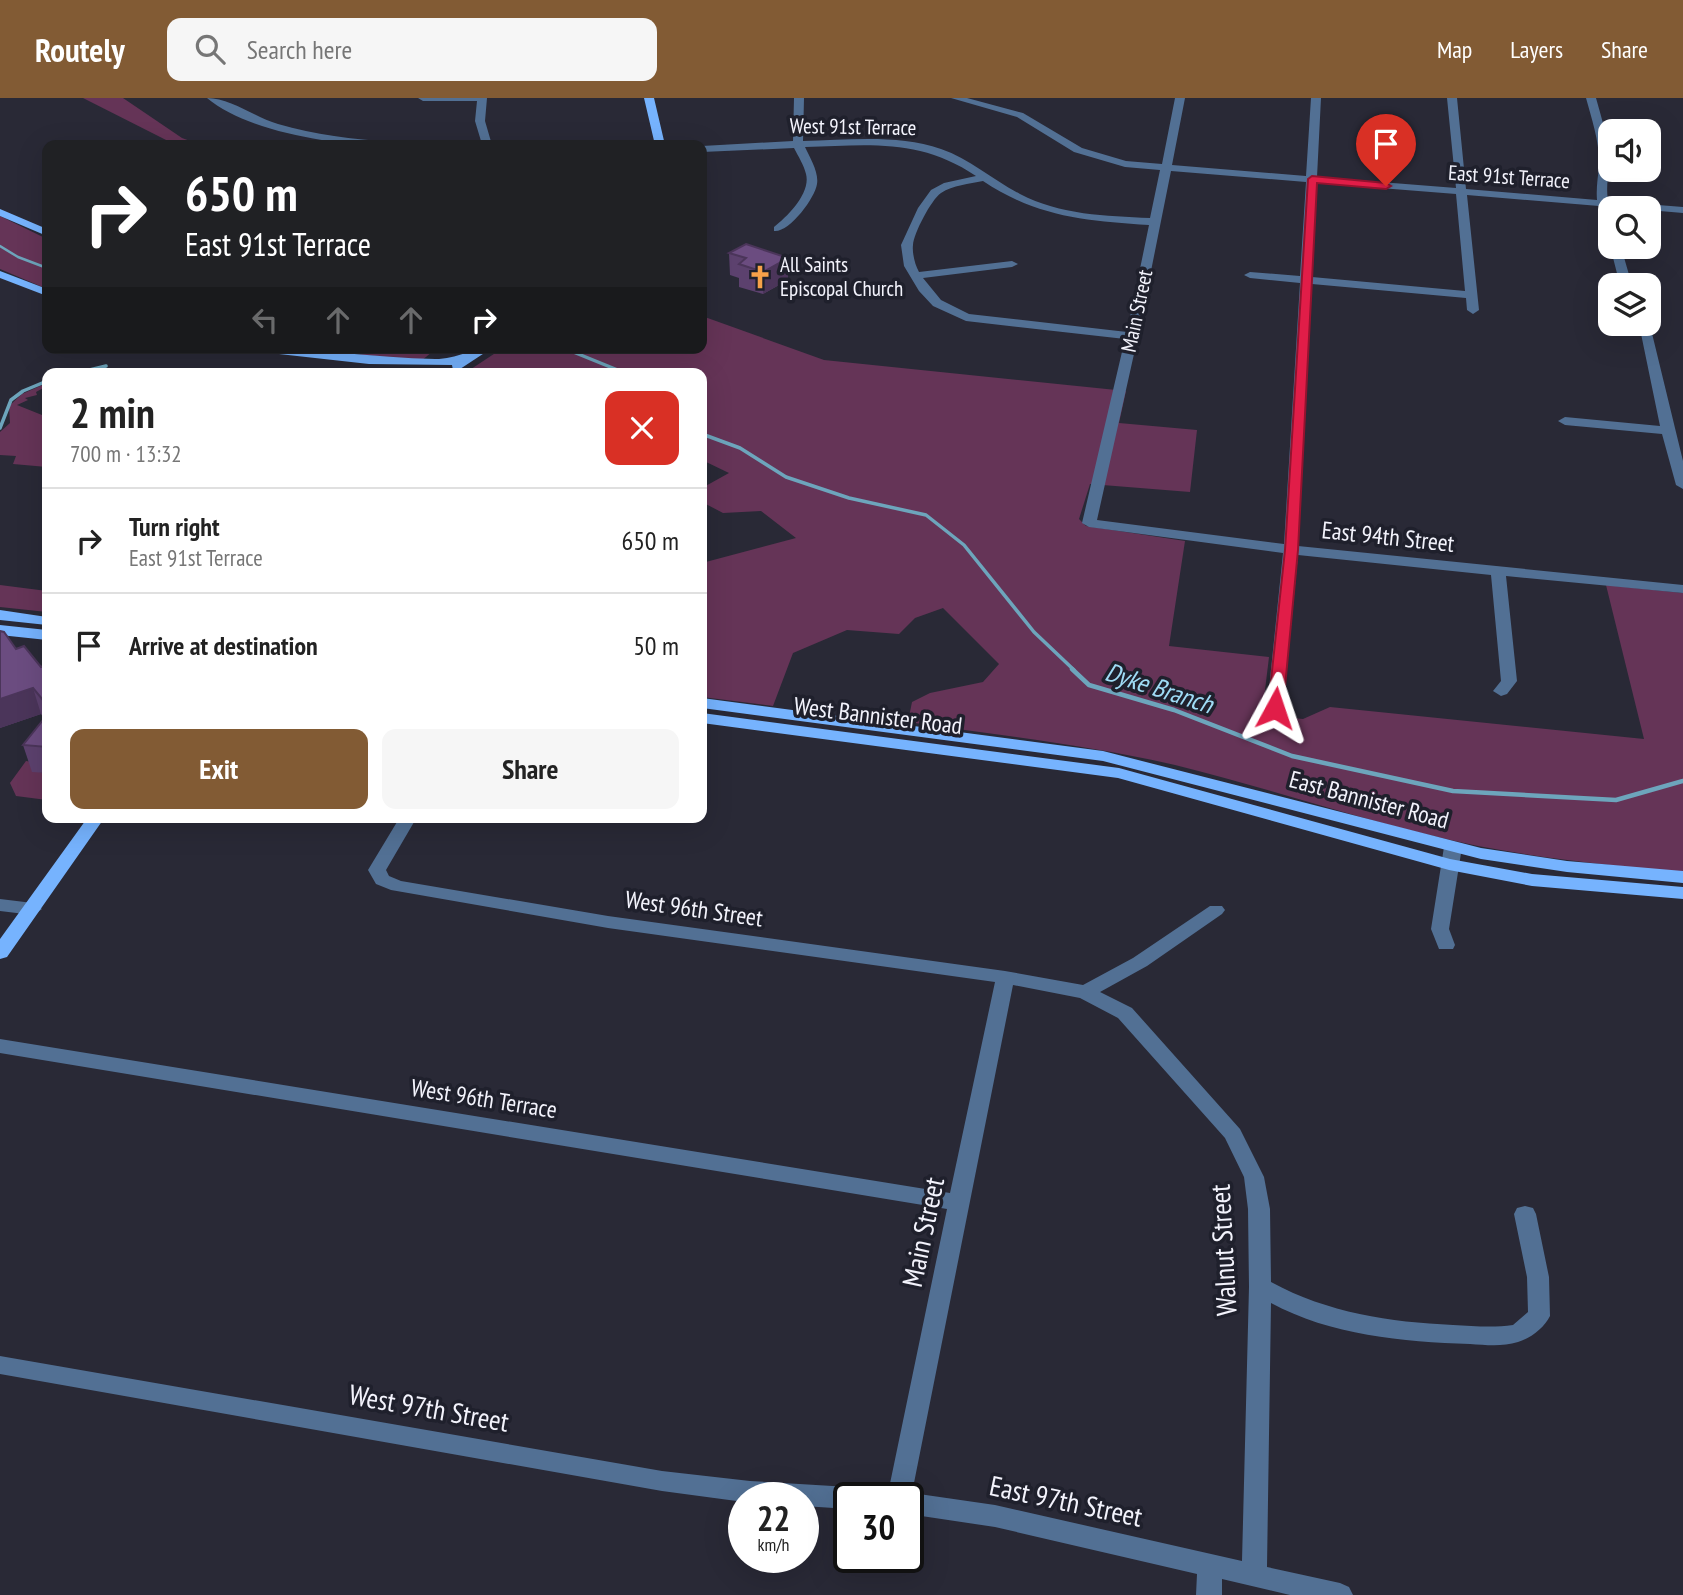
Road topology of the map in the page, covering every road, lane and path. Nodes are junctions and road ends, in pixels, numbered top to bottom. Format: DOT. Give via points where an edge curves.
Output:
graph roads {
  1 [pos="212,98"];
  2 [pos="423,98"];
  3 [pos="482,98"];
  4 [pos="649,98"];
  5 [pos="799,98"];
  6 [pos="956,98"];
  7 [pos="1180,98"];
  8 [pos="1316,98"];
  9 [pos="1452,98"];
  10 [pos="1591,98"];
  11 [pos="345,140"];
  12 [pos="485,140"];
  13 [pos="659,140"];
  14 [pos="797,144"];
  15 [pos="707,149"];
  16 [pos="1166,169"];
  17 [pos="985,177"];
  18 [pos="1312,179"];
  19 [pos="1460,193"];
  20 [pos="1603,196"];
  21 [pos="1598,204"];
  22 [pos="1661,208"];
  23 [pos="1683,210"];
  24 [pos="0,212"];
  25 [pos="1155,222"];
  26 [pos="778,229"];
  27 [pos="42,231"];
  28 [pos="1012,264"];
  29 [pos="0,274"];
  30 [pos="1250,275"];
  31 [pos="914,276"];
  32 [pos="1305,279"];
  33 [pos="42,291"];
  34 [pos="1472,295"];
  35 [pos="1473,310"];
  36 [pos="1132,336"];
  37 [pos="1648,336"];
  38 [pos="316,354"];
  39 [pos="443,354"];
  40 [pos="476,354"];
  41 [pos="369,360"];
  42 [pos="466,360"];
  43 [pos="432,363"];
  44 [pos="396,368"];
  45 [pos="426,368"];
  46 [pos="455,368"];
  47 [pos="1564,421"];
  48 [pos="1668,430"];
  49 [pos="1683,485"];
  50 [pos="1089,523"];
  51 [pos="1291,550"];
  52 [pos="1498,571"];
  53 [pos="1683,589"];
  54 [pos="0,615"];
  55 [pos="42,620"];
  56 [pos="0,630"];
  57 [pos="42,634"];
  58 [pos="1501,691"];
  59 [pos="707,704"];
  60 [pos="1275,708"];
  61 [pos="707,719"];
  62 [pos="1047,755"];
  63 [pos="92,823"];
  64 [pos="405,823"];
  65 [pos="1451,855"];
  66 [pos="1683,877"];
  67 [pos="1683,894"];
  68 [pos="0,905"];
  69 [pos="33,909"];
  70 [pos="1216,910"];
  71 [pos="1446,945"];
  72 [pos="0,953"];
  73 [pos="1005,977"];
  74 [pos="1085,992"];
  75 [pos="0,1046"];
  76 [pos="960,1203"];
  77 [pos="1525,1214"];
  78 [pos="1260,1287"];
  79 [pos="0,1366"];
  80 [pos="902,1482"];
  81 [pos="833,1497"];
  82 [pos="924,1505"];
  83 [pos="1210,1565"];
  84 [pos="1254,1576"];
  85 [pos="1209,1595"];
  86 [pos="1340,1595"];
  1 -- 11 [label="street" via="246,115 318,137"];
  2 -- 3 [label="street"];
  3 -- 12 [label="street" via="480,121"];
  4 -- 13 [label="main road"];
  5 -- 14 [label="street"];
  6 -- 16 [label="street, East 91st Terrace" via="1020,115 1092,156"];
  7 -- 16 [label="street, Main Street"];
  8 -- 18 [label="street"];
  9 -- 19 [label="street"];
  10 -- 20 [label="street" via="1601,136"];
  14 -- 15 [label="street, West 91st Terrace"];
  14 -- 17 [label="street, West 91st Terrace" via="916,145 950,155"];
  14 -- 26 [label="street" via="812,175 812,187 790,220"];
  16 -- 18 [label="street, East 91st Terrace"];
  16 -- 25 [label="street, Main Street"];
  17 -- 25 [label="street, West 91st Terrace" via="1048,209"];
  17 -- 31 [label="street" via="948,185 929,199 907,245"];
  18 -- 19 [label="street, East 91st Terrace"];
  18 -- 32 [label="street"];
  19 -- 21 [label="street, East 91st Terrace"];
  19 -- 34 [label="street"];
  22 -- 23 [label="street, East 91st Terrace"];
  24 -- 27 [label="main road"];
  25 -- 36 [label="street, Main Street"];
  28 -- 31 [label="street"];
  29 -- 33 [label="main road"];
  30 -- 32 [label="street"];
  31 -- 36 [label="street" via="937,303 973,318"];
  32 -- 34 [label="street"];
  32 -- 51 [label="street"];
  34 -- 35 [label="street"];
  36 -- 50 [label="street, Main Street"];
  37 -- 48 [label="street"];
  38 -- 41 [label="main road"];
  39 -- 43 [label="main road"];
  40 -- 42 [label="main road"];
  41 -- 43 [label="main road"];
  41 -- 44 [label="main road"];
  42 -- 43 [label="main road"];
  42 -- 46 [label="main road"];
  43 -- 45 [label="main road"];
  47 -- 48 [label="street"];
  48 -- 49 [label="street"];
  50 -- 51 [label="street, East 94th Street"];
  51 -- 52 [label="street, East 94th Street"];
  51 -- 60 [label="street"];
  52 -- 53 [label="street, East 94th Street"];
  52 -- 58 [label="street" via="1508,681"];
  54 -- 55 [label="main road"];
  56 -- 57 [label="main road"];
  59 -- 62 [label="main road, West Bannister Road"];
  61 -- 62 [label="main road, West Bannister Road"];
  62 -- 65 [label="main road, East Bannister Road"];
  63 -- 69 [label="main road"];
  64 -- 73 [label="street, West 96th Street" via="377,870 382,880 397,886 608,922"];
  65 -- 66 [label="main road, East Bannister Road"];
  65 -- 67 [label="main road, East Bannister Road" via="1532,880"];
  65 -- 71 [label="street" via="1440,929"];
  68 -- 69 [label="street"];
  69 -- 72 [label="main road"];
  70 -- 74 [label="street" via="1140,962"];
  73 -- 74 [label="street, West 96th Street"];
  73 -- 76 [label="street, Main Street"];
  74 -- 78 [label="street, Walnut Street" via="1125,1013 1233,1134 1254,1177"];
  75 -- 76 [label="street, West 96th Terrace"];
  76 -- 80 [label="street, Main Street"];
  77 -- 78 [label="street" via="1542,1294 1539,1316 1519,1333 1440,1334 1353,1322 1300,1307"];
  78 -- 84 [label="street, Walnut Street"];
  79 -- 81 [label="street, West 97th Street" via="662,1481"];
  82 -- 83 [label="street, East 97th Street" via="995,1516"];
  83 -- 84 [label="street, East 97th Street"];
  83 -- 85 [label="street"];
  84 -- 86 [label="street"];
}
